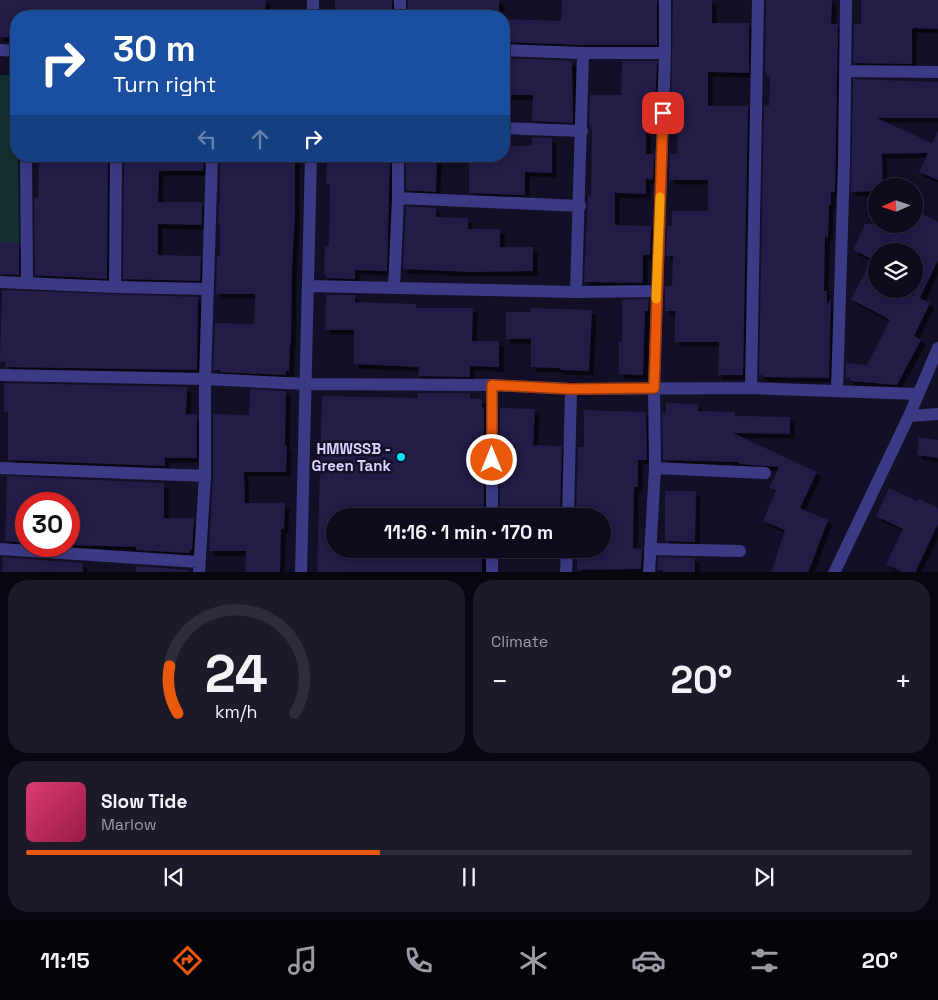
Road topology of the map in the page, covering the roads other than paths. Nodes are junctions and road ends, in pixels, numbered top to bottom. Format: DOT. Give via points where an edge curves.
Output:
graph roads {
  1 [pos="666,0"];
  2 [pos="758,0"];
  3 [pos="846,0"];
  4 [pos="510,50"];
  5 [pos="583,53"];
  6 [pos="665,54"];
  7 [pos="845,71"];
  8 [pos="938,72"];
  9 [pos="510,128"];
  10 [pos="582,131"];
  11 [pos="26,162"];
  12 [pos="116,162"];
  13 [pos="212,162"];
  14 [pos="311,162"];
  15 [pos="398,162"];
  16 [pos="398,198"];
  17 [pos="580,206"];
  18 [pos="0,282"];
  19 [pos="27,283"];
  20 [pos="308,286"];
  21 [pos="115,287"];
  22 [pos="394,288"];
  23 [pos="208,289"];
  24 [pos="656,291"];
  25 [pos="576,292"];
  26 [pos="938,348"];
  27 [pos="0,375"];
  28 [pos="205,379"];
  29 [pos="306,384"];
  30 [pos="492,385"];
  31 [pos="654,388"];
  32 [pos="752,388"];
  33 [pos="571,389"];
  34 [pos="837,390"];
  35 [pos="918,394"];
  36 [pos="938,414"];
  37 [pos="909,416"];
  38 [pos="0,468"];
  39 [pos="655,468"];
  40 [pos="765,472"];
  41 [pos="205,476"];
  42 [pos="492,508"];
  43 [pos="568,508"];
  44 [pos="0,549"];
  45 [pos="650,549"];
  46 [pos="740,551"];
  47 [pos="492,558"];
  48 [pos="567,558"];
  49 [pos="199,567"];
  50 [pos="301,572"];
  51 [pos="492,572"];
  52 [pos="566,572"];
  53 [pos="649,572"];
  54 [pos="834,572"];
  1 -- 6 [label="street"];
  2 -- 32 [label="street"];
  3 -- 7 [label="street"];
  4 -- 5 [label="street"];
  5 -- 6 [label="street"];
  5 -- 10 [label="street"];
  6 -- 24 [label="street"];
  7 -- 8 [label="street"];
  7 -- 34 [label="street"];
  9 -- 10 [label="street"];
  10 -- 17 [label="street"];
  11 -- 19 [label="street"];
  12 -- 21 [label="street"];
  13 -- 23 [label="street"];
  14 -- 20 [label="street"];
  15 -- 16 [label="street"];
  16 -- 17 [label="street"];
  16 -- 22 [label="street"];
  17 -- 25 [label="street"];
  18 -- 19 [label="street"];
  19 -- 21 [label="street"];
  20 -- 22 [label="street"];
  20 -- 29 [label="street"];
  21 -- 23 [label="street"];
  22 -- 25 [label="street"];
  23 -- 28 [label="street"];
  24 -- 25 [label="street"];
  24 -- 31 [label="street"];
  26 -- 35 [label="street"];
  27 -- 28 [label="street"];
  28 -- 29 [label="street"];
  28 -- 41 [label="street"];
  29 -- 30 [label="street"];
  29 -- 50 [label="street"];
  30 -- 33 [label="street"];
  30 -- 42 [label="street"];
  31 -- 32 [label="street"];
  31 -- 33 [label="street"];
  31 -- 39 [label="street"];
  32 -- 34 [label="street"];
  33 -- 43 [label="street"];
  34 -- 35 [label="street"];
  35 -- 37 [label="street"];
  36 -- 37 [label="street"];
  37 -- 54 [label="street"];
  38 -- 41 [label="street"];
  39 -- 40 [label="street"];
  39 -- 45 [label="street"];
  41 -- 49 [label="street"];
  44 -- 49 [label="street"];
  45 -- 46 [label="street"];
  45 -- 53 [label="street"];
  47 -- 51 [label="street"];
  48 -- 52 [label="street"];
}
